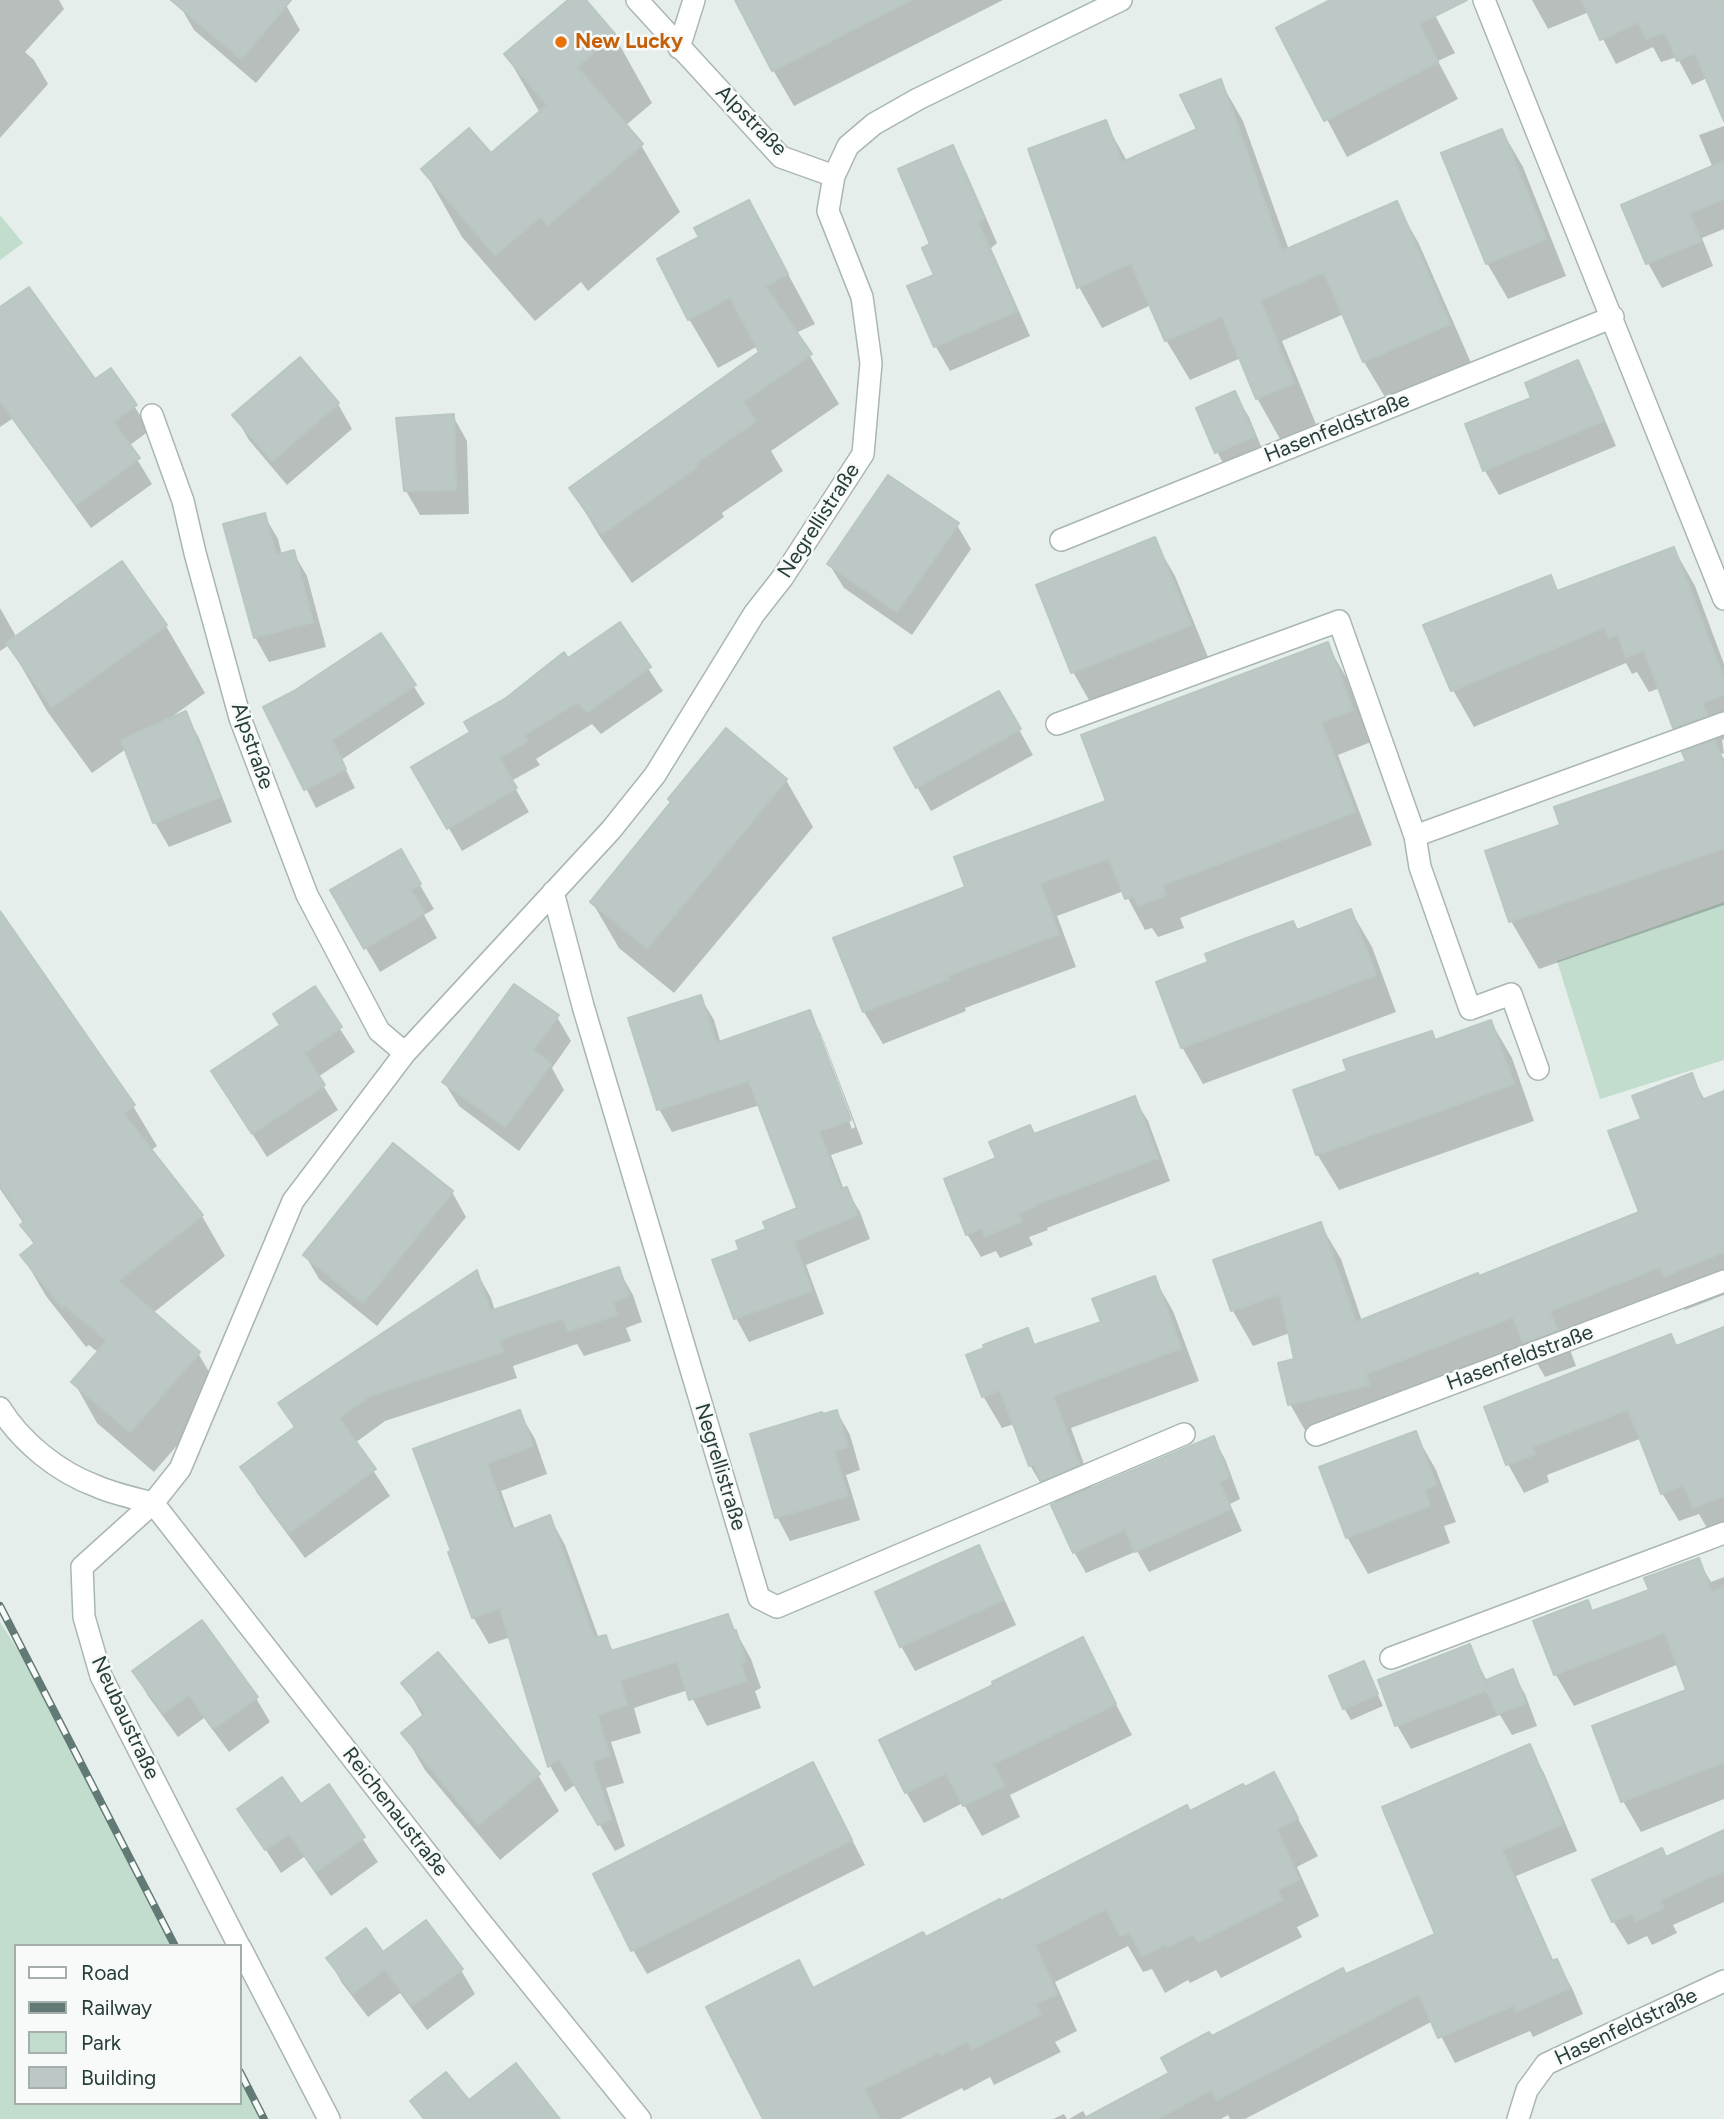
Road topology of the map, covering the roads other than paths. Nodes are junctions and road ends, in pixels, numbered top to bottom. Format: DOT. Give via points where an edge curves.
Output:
graph roads {
  1 [pos="637,0"];
  2 [pos="694,0"];
  3 [pos="1121,0"];
  4 [pos="1484,0"];
  5 [pos="679,48"];
  6 [pos="834,176"];
  7 [pos="1613,317"];
  8 [pos="152,415"];
  9 [pos="1061,540"];
  10 [pos="1724,599"];
  11 [pos="1724,723"];
  12 [pos="1057,724"];
  13 [pos="1415,835"];
  14 [pos="553,892"];
  15 [pos="405,1053"];
  16 [pos="1538,1069"];
  17 [pos="1724,1281"];
  18 [pos="0,1408"];
  19 [pos="1184,1434"];
  20 [pos="1316,1435"];
  21 [pos="153,1503"];
  22 [pos="1724,1533"];
  23 [pos="1391,1658"];
  24 [pos="237,1944"];
  25 [pos="242,1953"];
  26 [pos="1724,1981"];
  27 [pos="329,2119"];
  28 [pos="639,2119"];
  29 [pos="1518,2119"];
  1 -- 5 [label="street, Alpstraße"];
  2 -- 5 [label="street"];
  3 -- 6 [label="street, Negrellistraße" via="874,124 848,146"];
  4 -- 7 [label="street"];
  5 -- 6 [label="street, Alpstraße" via="781,157"];
  6 -- 14 [label="street, Negrellistraße" via="828,211 862,297 871,363 863,454 754,614 655,775"];
  7 -- 9 [label="street, Hasenfeldstraße"];
  7 -- 10 [label="street"];
  8 -- 15 [label="street, Alpstraße" via="183,501 240,718 307,895 379,1031"];
  11 -- 13 [label="street"];
  12 -- 13 [label="street" via="1339,621"];
  13 -- 16 [label="street" via="1420,867 1470,1009 1511,994"];
  14 -- 15 [label="street, Negrellistraße"];
  14 -- 19 [label="street, Negrellistraße" via="759,1598 777,1607"];
  15 -- 21 [label="street, Negrellistraße" via="293,1202 180,1469"];
  17 -- 20 [label="street, Hasenfeldstraße"];
  18 -- 21 [label="street" via="29,1443 64,1471 96,1487"];
  21 -- 24 [label="street, Neubaustraße" via="82,1567 84,1618 101,1676"];
  21 -- 28 [label="street, Reichenaustraße"];
  22 -- 23 [label="street"];
  25 -- 27 [label="street, Neubaustraße"];
  26 -- 29 [label="street, Hasenfeldstraße" via="1546,2064 1527,2090"];
}
